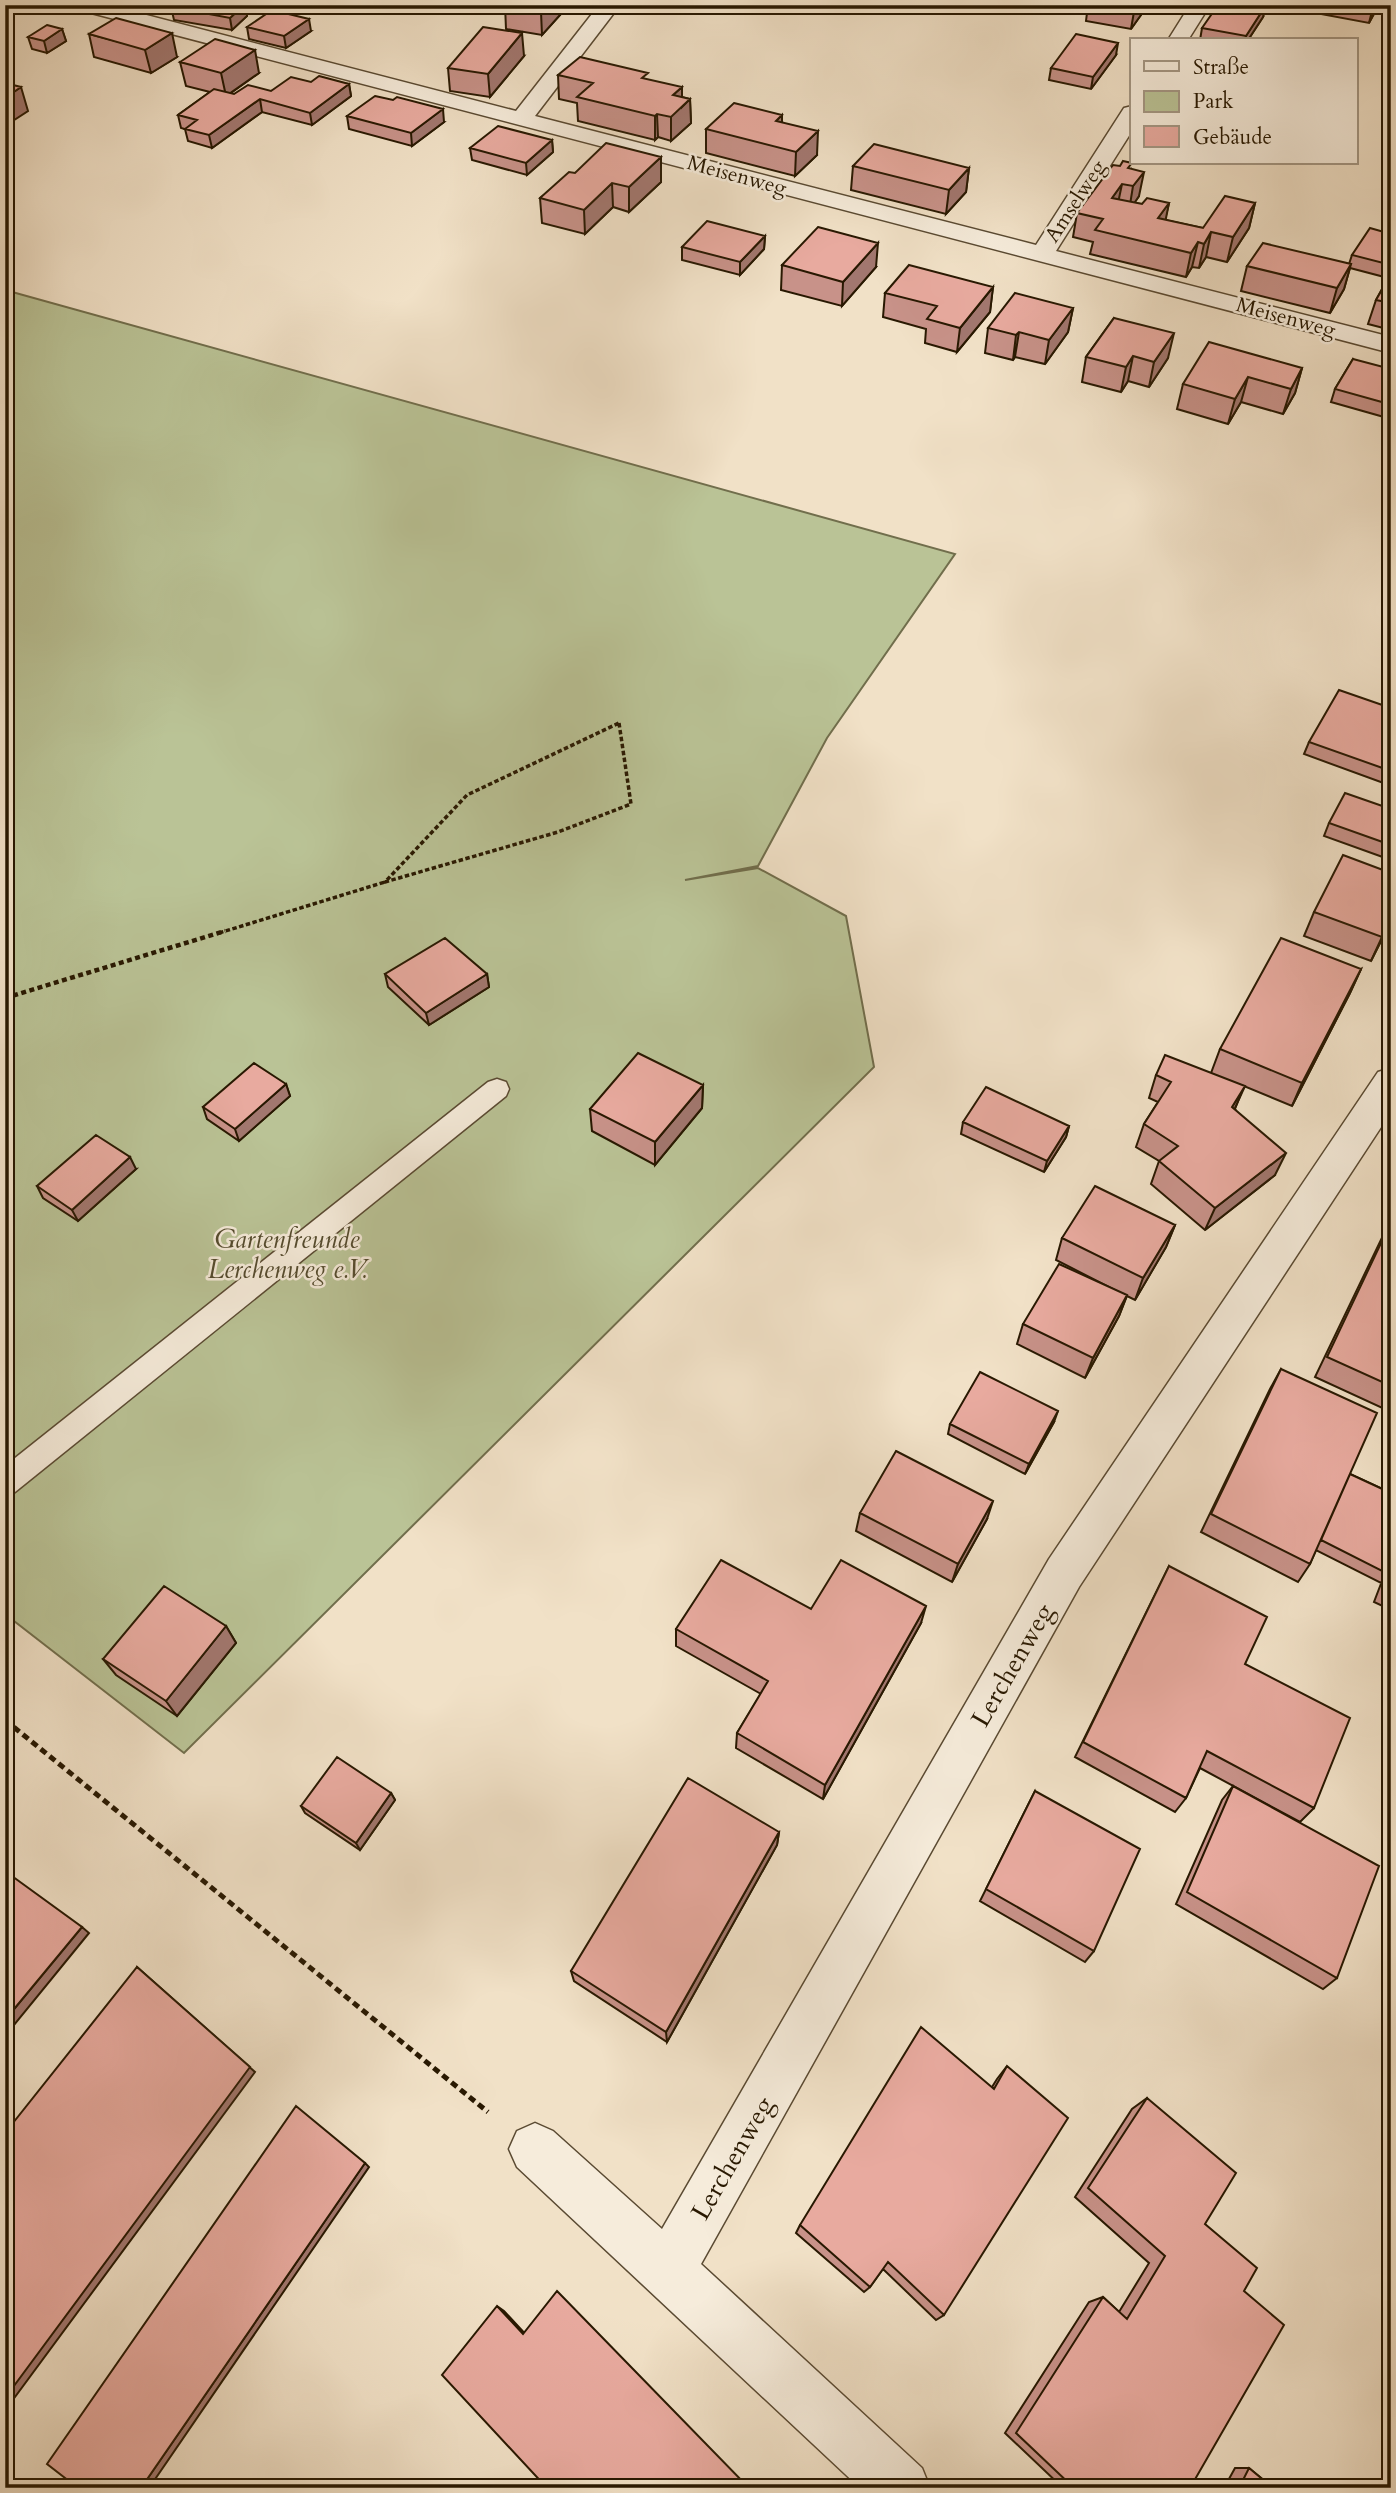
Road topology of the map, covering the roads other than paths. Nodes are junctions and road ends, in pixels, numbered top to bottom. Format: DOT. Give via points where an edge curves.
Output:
graph roads {
  1 [pos="83,5"];
  2 [pos="610,5"];
  3 [pos="1200,5"];
  4 [pos="1179,38"];
  5 [pos="1130,116"];
  6 [pos="521,119"];
  7 [pos="1042,254"];
  8 [pos="1391,345"];
  9 [pos="1391,1082"];
  10 [pos="497,1089"];
  11 [pos="5,1483"];
  12 [pos="535,2149"];
  13 [pos="668,2270"];
  14 [pos="902,2488"];
  1 -- 6 [label="street, Meisenweg"];
  2 -- 6 [label="street"];
  3 -- 4 [label="street"];
  5 -- 7 [label="street, Amselweg"];
  6 -- 7 [label="street, Meisenweg"];
  7 -- 8 [label="street, Meisenweg"];
  9 -- 13 [label="street, Lerchenweg" via="1064,1573"];
  10 -- 11 [label="lane"];
  12 -- 13 [label="street"];
  13 -- 14 [label="street"];
}
